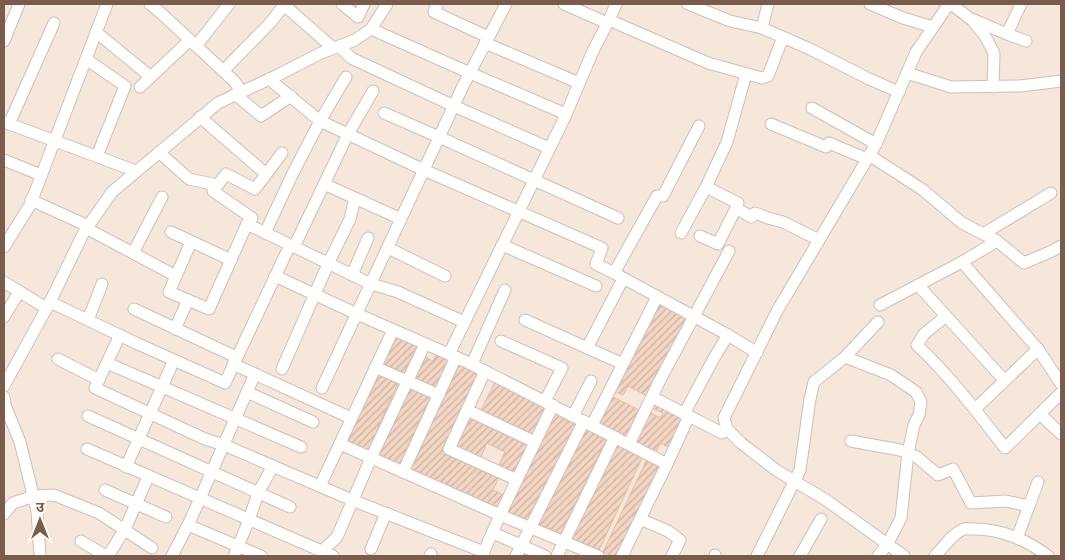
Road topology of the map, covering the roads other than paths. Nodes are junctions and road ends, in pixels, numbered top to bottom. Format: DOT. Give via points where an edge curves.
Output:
graph roads {
  1 [pos="19,4"];
  2 [pos="150,4"];
  3 [pos="229,4"];
  4 [pos="284,4"];
  5 [pos="342,4"];
  6 [pos="364,4"];
  7 [pos="387,4"];
  8 [pos="437,4"];
  9 [pos="564,4"];
  10 [pos="616,4"];
  11 [pos="688,4"];
  12 [pos="768,4"];
  13 [pos="870,4"];
  14 [pos="950,4"];
  15 [pos="1021,4"];
  16 [pos="104,5"];
  17 [pos="505,5"];
  18 [pos="972,20"];
  19 [pos="7,22"];
  20 [pos="608,22"];
  21 [pos="54,23"];
  22 [pos="933,27"];
  23 [pos="762,28"];
  24 [pos="371,29"];
  25 [pos="96,32"];
  26 [pos="1007,34"];
  27 [pos="783,37"];
  28 [pos="4,40"];
  29 [pos="487,40"];
  30 [pos="1026,41"];
  31 [pos="193,43"];
  32 [pos="336,47"];
  33 [pos="86,59"];
  34 [pos="223,71"];
  35 [pos="470,73"];
  36 [pos="907,73"];
  37 [pos="746,74"];
  38 [pos="346,76"];
  39 [pos="151,77"];
  40 [pos="269,79"];
  41 [pos="1061,81"];
  42 [pos="579,84"];
  43 [pos="140,87"];
  44 [pos="993,87"];
  45 [pos="373,91"];
  46 [pos="899,92"];
  47 [pos="239,93"];
  48 [pos="291,96"];
  49 [pos="454,106"];
  50 [pos="812,108"];
  51 [pos="384,113"];
  52 [pos="566,114"];
  53 [pos="200,117"];
  54 [pos="320,121"];
  55 [pos="6,123"];
  56 [pos="771,124"];
  57 [pos="698,126"];
  58 [pos="348,134"];
  59 [pos="439,137"];
  60 [pos="54,141"];
  61 [pos="876,144"];
  62 [pos="549,148"];
  63 [pos="159,152"];
  64 [pos="282,153"];
  65 [pos="96,156"];
  66 [pos="868,157"];
  67 [pos="4,160"];
  68 [pos="424,170"];
  69 [pos="136,171"];
  70 [pos="266,174"];
  71 [pos="41,175"];
  72 [pos="534,180"];
  73 [pos="324,184"];
  74 [pos="217,185"];
  75 [pos="706,187"];
  76 [pos="1050,193"];
  77 [pos="162,198"];
  78 [pos="355,198"];
  79 [pos="31,200"];
  80 [pos="736,208"];
  81 [pos="518,212"];
  82 [pos="401,218"];
  83 [pos="618,218"];
  84 [pos="247,224"];
  85 [pos="87,227"];
  86 [pos="171,232"];
  87 [pos="681,232"];
  88 [pos="265,233"];
  89 [pos="983,234"];
  90 [pos="700,236"];
  91 [pos="368,238"];
  92 [pos="819,240"];
  93 [pos="997,241"];
  94 [pos="191,242"];
  95 [pos="502,245"];
  96 [pos="292,246"];
  97 [pos="1061,246"];
  98 [pos="4,247"];
  99 [pos="388,248"];
  100 [pos="729,251"];
  101 [pos="133,253"];
  102 [pos="231,260"];
  103 [pos="962,262"];
  104 [pos="328,264"];
  105 [pos="352,275"];
  106 [pos="176,276"];
  107 [pos="275,276"];
  108 [pos="445,276"];
  109 [pos="619,276"];
  110 [pos="4,282"];
  111 [pos="102,284"];
  112 [pos="371,284"];
  113 [pos="918,285"];
  114 [pos="596,286"];
  115 [pos="505,290"];
  116 [pos="19,292"];
  117 [pos="315,295"];
  118 [pos="657,297"];
  119 [pos="188,300"];
  120 [pos="48,305"];
  121 [pos="880,305"];
  122 [pos="134,309"];
  123 [pos="357,314"];
  124 [pos="946,316"];
  125 [pos="4,317"];
  126 [pos="694,317"];
  127 [pos="88,320"];
  128 [pos="525,320"];
  129 [pos="464,322"];
  130 [pos="878,322"];
  131 [pos="175,329"];
  132 [pos="393,330"];
  133 [pos="120,335"];
  134 [pos="728,335"];
  135 [pos="501,341"];
  136 [pos="425,344"];
  137 [pos="587,348"];
  138 [pos="1038,349"];
  139 [pos="756,353"];
  140 [pos="452,355"];
  141 [pos="845,357"];
  142 [pos="58,359"];
  143 [pos="174,360"];
  144 [pos="235,361"];
  145 [pos="107,363"];
  146 [pos="472,364"];
  147 [pos="623,364"];
  148 [pos="375,367"];
  149 [pos="282,369"];
  150 [pos="485,371"];
  151 [pos="255,374"];
  152 [pos="99,380"];
  153 [pos="1004,380"];
  154 [pos="408,381"];
  155 [pos="591,382"];
  156 [pos="1061,384"];
  157 [pos="4,386"];
  158 [pos="162,387"];
  159 [pos="322,388"];
  160 [pos="247,392"];
  161 [pos="1061,393"];
  162 [pos="439,395"];
  163 [pos="4,397"];
  164 [pos="652,397"];
  165 [pos="549,403"];
  166 [pos="975,409"];
  167 [pos="467,410"];
  168 [pos="150,414"];
  169 [pos="1040,414"];
  170 [pos="687,415"];
  171 [pos="88,416"];
  172 [pos="573,416"];
  173 [pos="236,418"];
  174 [pos="351,418"];
  175 [pos="313,422"];
  176 [pos="588,423"];
  177 [pos="727,429"];
  178 [pos="1061,434"];
  179 [pos="615,437"];
  180 [pos="139,439"];
  181 [pos="851,441"];
  182 [pos="535,442"];
  183 [pos="340,444"];
  184 [pos="629,444"];
  185 [pos="224,445"];
  186 [pos="301,446"];
  187 [pos="87,449"];
  188 [pos="908,453"];
  189 [pos="371,458"];
  190 [pos="667,464"];
  191 [pos="273,466"];
  192 [pos="126,467"];
  193 [pos="212,472"];
  194 [pos="403,472"];
  195 [pos="148,476"];
  196 [pos="517,480"];
  197 [pos="794,481"];
  198 [pos="1038,482"];
  199 [pos="320,486"];
  200 [pos="105,490"];
  201 [pos="258,493"];
  202 [pos="34,496"];
  203 [pos="200,499"];
  204 [pos="352,500"];
  205 [pos="136,504"];
  206 [pos="1029,506"];
  207 [pos="290,507"];
  208 [pos="386,513"];
  209 [pos="4,514"];
  210 [pos="500,515"];
  211 [pos="166,516"];
  212 [pos="640,518"];
  213 [pos="821,519"];
  214 [pos="249,520"];
  215 [pos="188,526"];
  216 [pos="530,528"];
  217 [pos="124,529"];
  218 [pos="492,532"];
  219 [pos="1017,538"];
  220 [pos="81,541"];
  221 [pos="564,542"];
  222 [pos="887,545"];
  223 [pos="152,548"];
  224 [pos="371,550"];
  225 [pos="322,551"];
  226 [pos="519,551"];
  227 [pos="236,552"];
  228 [pos="483,554"];
  229 [pos="177,555"];
  230 [pos="40,556"];
  231 [pos="107,556"];
  232 [pos="261,556"];
  233 [pos="333,556"];
  234 [pos="545,556"];
  235 [pos="557,556"];
  236 [pos="598,556"];
  237 [pos="622,556"];
  238 [pos="672,556"];
  239 [pos="757,556"];
  240 [pos="800,556"];
  241 [pos="878,556"];
  242 [pos="904,556"];
  243 [pos="935,556"];
  244 [pos="1048,556"];
  1 -- 19 [label="street"];
  2 -- 31 [label="street"];
  3 -- 31 [label="street"];
  4 -- 32 [label="street"];
  4 -- 34 [label="street" via="271,22"];
  5 -- 6 [label="street" via="358,17"];
  7 -- 24 [label="street"];
  8 -- 29 [label="street" via="434,12"];
  9 -- 20 [label="street"];
  10 -- 20 [label="street"];
  11 -- 23 [label="street" via="730,21"];
  12 -- 23 [label="street"];
  13 -- 22 [label="street"];
  14 -- 18 [label="street"];
  14 -- 22 [label="street"];
  15 -- 26 [label="street"];
  16 -- 25 [label="street"];
  17 -- 29 [label="street"];
  18 -- 26 [label="street"];
  18 -- 44 [label="street" via="994,53"];
  19 -- 28 [label="street"];
  20 -- 37 [label="street" via="708,63"];
  20 -- 42 [label="street"];
  21 -- 55 [label="street"];
  22 -- 36 [label="street"];
  23 -- 27 [label="street"];
  24 -- 32 [label="street"];
  24 -- 35 [label="street"];
  25 -- 33 [label="street"];
  25 -- 39 [label="street"];
  26 -- 30 [label="street"];
  27 -- 37 [label="street" via="768,76 762,78"];
  27 -- 46 [label="street"];
  29 -- 35 [label="street"];
  29 -- 42 [label="street"];
  31 -- 34 [label="street"];
  31 -- 39 [label="street"];
  32 -- 40 [label="street"];
  32 -- 49 [label="street" via="351,58"];
  33 -- 60 [label="street"];
  33 -- 65 [label="street" via="125,86"];
  34 -- 47 [label="street" via="234,81"];
  35 -- 49 [label="street"];
  35 -- 52 [label="street"];
  36 -- 44 [label="street" via="951,87"];
  36 -- 46 [label="street"];
  37 -- 75 [label="street" via="727,142"];
  38 -- 54 [label="street"];
  39 -- 43 [label="street"];
  40 -- 47 [label="street"];
  40 -- 48 [label="street"];
  41 -- 44 [label="street"];
  42 -- 52 [label="street"];
  45 -- 58 [label="street"];
  46 -- 61 [label="street"];
  47 -- 48 [label="street" via="261,116"];
  47 -- 53 [label="street" via="218,102"];
  48 -- 54 [label="street"];
  49 -- 59 [label="street"];
  49 -- 62 [label="street"];
  50 -- 61 [label="street"];
  51 -- 59 [label="street"];
  52 -- 62 [label="street"];
  53 -- 63 [label="street"];
  53 -- 70 [label="street"];
  54 -- 58 [label="street"];
  54 -- 88 [label="street"];
  55 -- 60 [label="street"];
  56 -- 66 [label="street" via="826,146 829,143"];
  57 -- 109 [label="street" via="662,196 658,196"];
  58 -- 68 [label="street"];
  58 -- 73 [label="street"];
  59 -- 68 [label="street"];
  59 -- 72 [label="street"];
  60 -- 65 [label="street"];
  60 -- 71 [label="street"];
  61 -- 66 [label="street"];
  62 -- 72 [label="street"];
  63 -- 69 [label="street"];
  63 -- 74 [label="street" via="189,179"];
  64 -- 70 [label="street"];
  65 -- 69 [label="street"];
  66 -- 89 [label="street" via="923,190 962,224"];
  66 -- 92 [label="street"];
  67 -- 71 [label="street"];
  68 -- 81 [label="street"];
  68 -- 82 [label="street"];
  69 -- 85 [label="street" via="112,192"];
  70 -- 74 [label="street" via="255,189 226,174"];
  71 -- 79 [label="street"];
  72 -- 81 [label="street"];
  72 -- 83 [label="street"];
  73 -- 78 [label="street"];
  73 -- 96 [label="street"];
  74 -- 84 [label="street" via="213,191 252,218"];
  75 -- 80 [label="street" via="738,203"];
  75 -- 87 [label="street"];
  76 -- 89 [label="street"];
  77 -- 101 [label="street"];
  78 -- 82 [label="street"];
  78 -- 104 [label="street" via="350,219"];
  79 -- 85 [label="street"];
  79 -- 98 [label="street"];
  80 -- 90 [label="street" via="718,244"];
  80 -- 92 [label="street" via="751,216 755,213 783,222"];
  81 -- 95 [label="street"];
  81 -- 109 [label="street" via="602,248 596,264"];
  82 -- 99 [label="street"];
  84 -- 88 [label="street"];
  84 -- 102 [label="street"];
  85 -- 101 [label="street"];
  85 -- 120 [label="street"];
  86 -- 94 [label="street"];
  88 -- 96 [label="street"];
  89 -- 93 [label="street"];
  91 -- 105 [label="street"];
  92 -- 139 [label="street"];
  93 -- 97 [label="street" via="1024,263"];
  93 -- 103 [label="street"];
  94 -- 102 [label="street"];
  94 -- 106 [label="street"];
  95 -- 114 [label="street"];
  95 -- 129 [label="street"];
  96 -- 104 [label="street"];
  96 -- 107 [label="street"];
  99 -- 108 [label="street"];
  99 -- 112 [label="street"];
  100 -- 126 [label="street"];
  101 -- 106 [label="street"];
  102 -- 119 [label="street" via="209,310"];
  103 -- 113 [label="street"];
  103 -- 138 [label="street"];
  104 -- 105 [label="street"];
  104 -- 117 [label="street"];
  105 -- 112 [label="street"];
  106 -- 119 [label="street" via="169,292"];
  107 -- 117 [label="street"];
  107 -- 144 [label="street"];
  109 -- 118 [label="street"];
  109 -- 137 [label="street"];
  110 -- 116 [label="street"];
  111 -- 127 [label="street"];
  112 -- 123 [label="street"];
  112 -- 129 [label="street" via="398,292"];
  113 -- 121 [label="street"];
  113 -- 124 [label="street"];
  115 -- 146 [label="street"];
  116 -- 120 [label="street"];
  116 -- 125 [label="street"];
  117 -- 123 [label="street"];
  117 -- 149 [label="street"];
  118 -- 126 [label="street"];
  118 -- 147 [label="street"];
  119 -- 131 [label="street"];
  120 -- 127 [label="street"];
  120 -- 157 [label="street"];
  122 -- 131 [label="street"];
  123 -- 132 [label="street"];
  123 -- 159 [label="street"];
  124 -- 153 [label="street"];
  124 -- 166 [label="street" via="924,334 918,345"];
  126 -- 134 [label="street"];
  126 -- 164 [label="street"];
  127 -- 133 [label="street"];
  128 -- 137 [label="street"];
  129 -- 140 [label="street"];
  130 -- 141 [label="street"];
  131 -- 144 [label="street"];
  132 -- 136 [label="street"];
  132 -- 148 [label="street"];
  133 -- 143 [label="street"];
  133 -- 145 [label="street"];
  134 -- 139 [label="street"];
  134 -- 170 [label="street"];
  135 -- 165 [label="street" via="562,368"];
  136 -- 140 [label="street"];
  136 -- 154 [label="street"];
  137 -- 147 [label="street"];
  138 -- 153 [label="street"];
  138 -- 156 [label="street"];
  139 -- 177 [label="street" via="724,418"];
  140 -- 146 [label="street"];
  140 -- 162 [label="street"];
  141 -- 188 [label="street" via="891,375 916,392 921,402"];
  141 -- 197 [label="street" via="814,382 800,470"];
  142 -- 152 [label="street"];
  143 -- 144 [label="street" via="225,383"];
  143 -- 158 [label="street"];
  144 -- 151 [label="street"];
  145 -- 152 [label="street"];
  145 -- 158 [label="street"];
  146 -- 150 [label="street"];
  147 -- 176 [label="street"];
  148 -- 154 [label="street"];
  148 -- 174 [label="street"];
  150 -- 165 [label="street"];
  150 -- 167 [label="street"];
  151 -- 160 [label="street"];
  151 -- 174 [label="street"];
  152 -- 168 [label="street" via="95,388"];
  153 -- 166 [label="street"];
  154 -- 162 [label="street"];
  154 -- 189 [label="street"];
  155 -- 172 [label="street"];
  158 -- 168 [label="street"];
  158 -- 173 [label="street"];
  160 -- 173 [label="street"];
  160 -- 175 [label="street"];
  161 -- 169 [label="street"];
  162 -- 194 [label="street"];
  163 -- 202 [label="street"];
  164 -- 170 [label="street"];
  164 -- 184 [label="street"];
  165 -- 172 [label="street"];
  165 -- 182 [label="street"];
  166 -- 169 [label="street" via="1005,448"];
  167 -- 182 [label="street"];
  167 -- 196 [label="street" via="449,449"];
  168 -- 180 [label="street"];
  168 -- 185 [label="street"];
  169 -- 178 [label="street"];
  170 -- 177 [label="street" via="722,433"];
  170 -- 190 [label="street"];
  171 -- 180 [label="street"];
  172 -- 176 [label="street"];
  173 -- 185 [label="street"];
  173 -- 186 [label="street"];
  174 -- 183 [label="street"];
  176 -- 179 [label="street"];
  176 -- 216 [label="street"];
  177 -- 197 [label="street"];
  179 -- 184 [label="street"];
  179 -- 221 [label="street"];
  180 -- 192 [label="street"];
  180 -- 193 [label="street"];
  181 -- 188 [label="street"];
  182 -- 196 [label="street"];
  183 -- 189 [label="street"];
  183 -- 199 [label="street"];
  184 -- 190 [label="street"];
  185 -- 191 [label="street"];
  185 -- 193 [label="street"];
  187 -- 192 [label="street"];
  188 -- 206 [label="street" via="938,475 953,469 971,503 1006,501"];
  188 -- 222 [label="street" via="901,518"];
  189 -- 194 [label="street"];
  189 -- 204 [label="street"];
  190 -- 212 [label="street"];
  191 -- 199 [label="street"];
  191 -- 201 [label="street"];
  192 -- 195 [label="street"];
  193 -- 201 [label="street"];
  193 -- 203 [label="street"];
  194 -- 210 [label="street"];
  195 -- 203 [label="street"];
  195 -- 205 [label="street"];
  196 -- 210 [label="street"];
  197 -- 222 [label="street"];
  197 -- 239 [label="street"];
  198 -- 206 [label="street"];
  199 -- 204 [label="street"];
  200 -- 205 [label="street"];
  201 -- 207 [label="street"];
  201 -- 214 [label="street"];
  202 -- 209 [label="street" via="13,503"];
  202 -- 217 [label="street" via="54,495 99,513"];
  202 -- 230 [label="street"];
  203 -- 214 [label="street"];
  203 -- 215 [label="street"];
  204 -- 208 [label="street"];
  204 -- 225 [label="street" via="337,537"];
  205 -- 211 [label="street"];
  205 -- 217 [label="street"];
  206 -- 219 [label="street"];
  208 -- 224 [label="street"];
  208 -- 228 [label="street"];
  210 -- 216 [label="street"];
  210 -- 218 [label="street"];
  212 -- 237 [label="street"];
  212 -- 238 [label="street" via="680,540"];
  213 -- 240 [label="street"];
  214 -- 225 [label="street"];
  214 -- 227 [label="street"];
  215 -- 227 [label="street"];
  215 -- 229 [label="street"];
  216 -- 221 [label="street"];
  216 -- 226 [label="street"];
  217 -- 223 [label="street"];
  217 -- 231 [label="street"];
  218 -- 226 [label="street"];
  218 -- 228 [label="street"];
  219 -- 243 [label="street" via="980,529 964,529"];
  219 -- 244 [label="street"];
  220 -- 231 [label="street"];
  221 -- 235 [label="street"];
  221 -- 236 [label="street"];
  222 -- 241 [label="street"];
  222 -- 242 [label="street"];
  225 -- 233 [label="street"];
  226 -- 234 [label="street"];
  227 -- 232 [label="street"];
}
